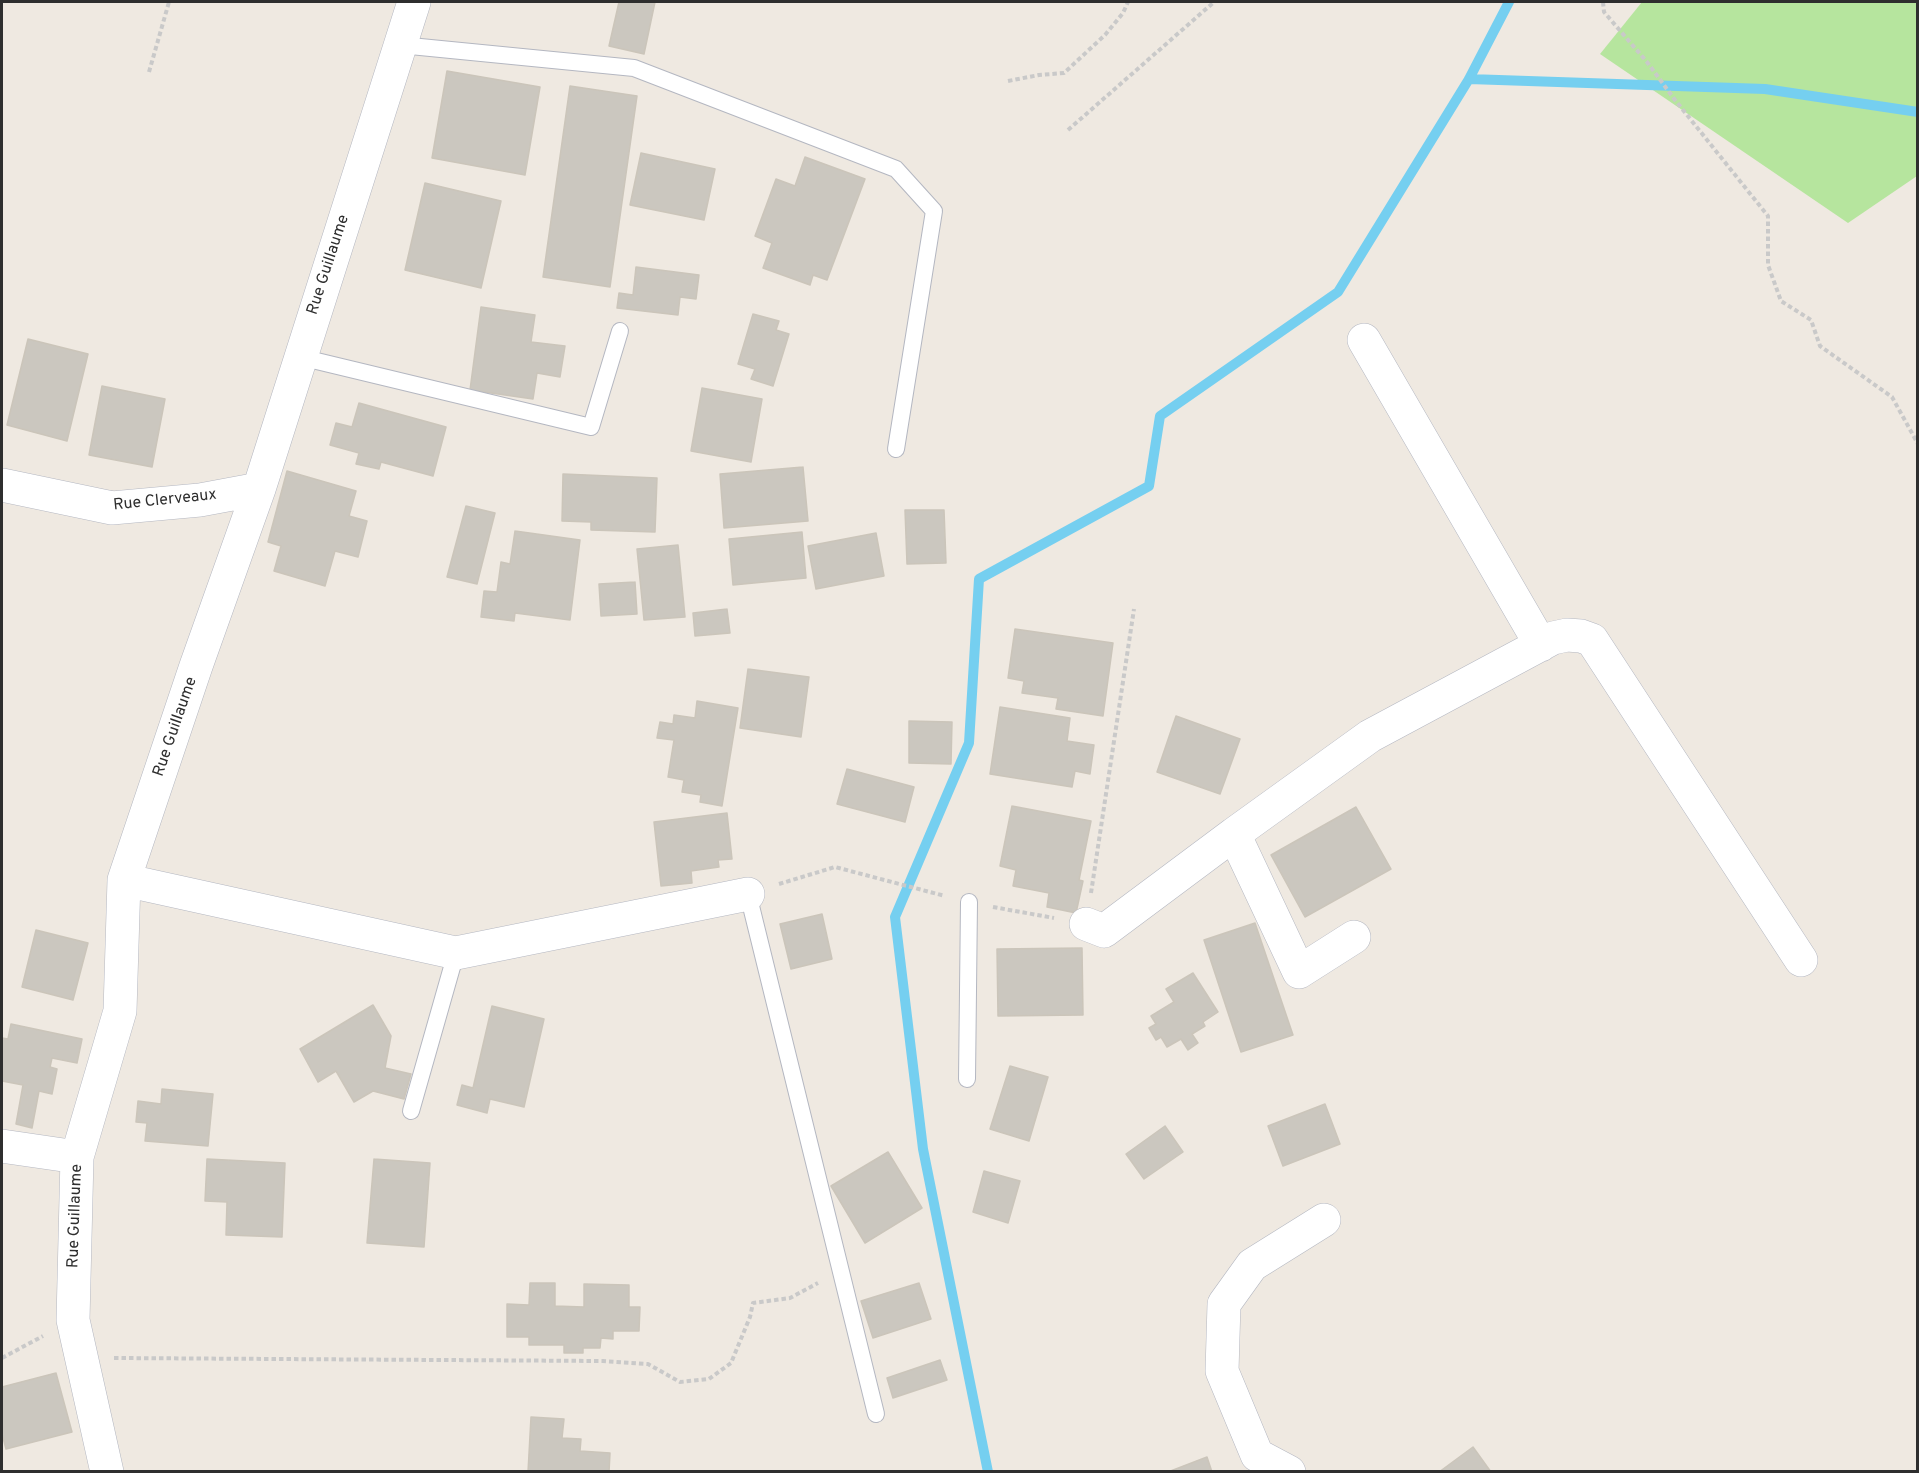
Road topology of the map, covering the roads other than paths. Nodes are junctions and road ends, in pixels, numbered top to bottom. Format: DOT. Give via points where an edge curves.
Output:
graph roads {
  1 [pos="414,2"];
  2 [pos="400,45"];
  3 [pos="620,331"];
  4 [pos="1364,340"];
  5 [pos="300,357"];
  6 [pos="896,449"];
  7 [pos="2,485"];
  8 [pos="259,489"];
  9 [pos="1541,645"];
  10 [pos="1234,834"];
  11 [pos="124,880"];
  12 [pos="748,894"];
  13 [pos="969,902"];
  14 [pos="1086,924"];
  15 [pos="1354,937"];
  16 [pos="456,953"];
  17 [pos="1801,960"];
  18 [pos="967,1079"];
  19 [pos="411,1111"];
  20 [pos="2,1146"];
  21 [pos="77,1157"];
  22 [pos="1324,1220"];
  23 [pos="876,1414"];
  24 [pos="107,1472"];
  25 [pos="1289,1472"];
  1 -- 2 [label="street, Rue Guillaume"];
  2 -- 5 [label="street, Rue Guillaume"];
  2 -- 6 [label="lane" via="634,68 896,169 934,211"];
  3 -- 5 [label="lane" via="591,427"];
  4 -- 9 [label="street"];
  5 -- 8 [label="street, Rue Guillaume"];
  7 -- 8 [label="street, Rue Clerveaux" via="112,508 200,500"];
  8 -- 11 [label="street, Rue Guillaume"];
  9 -- 10 [label="street" via="1370,736"];
  9 -- 17 [label="street" via="1566,635 1592,640"];
  10 -- 14 [label="street" via="1104,930"];
  10 -- 15 [label="street" via="1299,972"];
  11 -- 16 [label="street"];
  11 -- 21 [label="street, Rue Guillaume" via="120,1011"];
  12 -- 16 [label="street"];
  12 -- 23 [label="lane"];
  13 -- 18 [label="lane"];
  16 -- 19 [label="lane"];
  20 -- 21 [label="street"];
  21 -- 24 [label="street, Rue Guillaume" via="73,1320"];
  22 -- 25 [label="street" via="1252,1265 1224,1304 1222,1371 1257,1455"];
}
